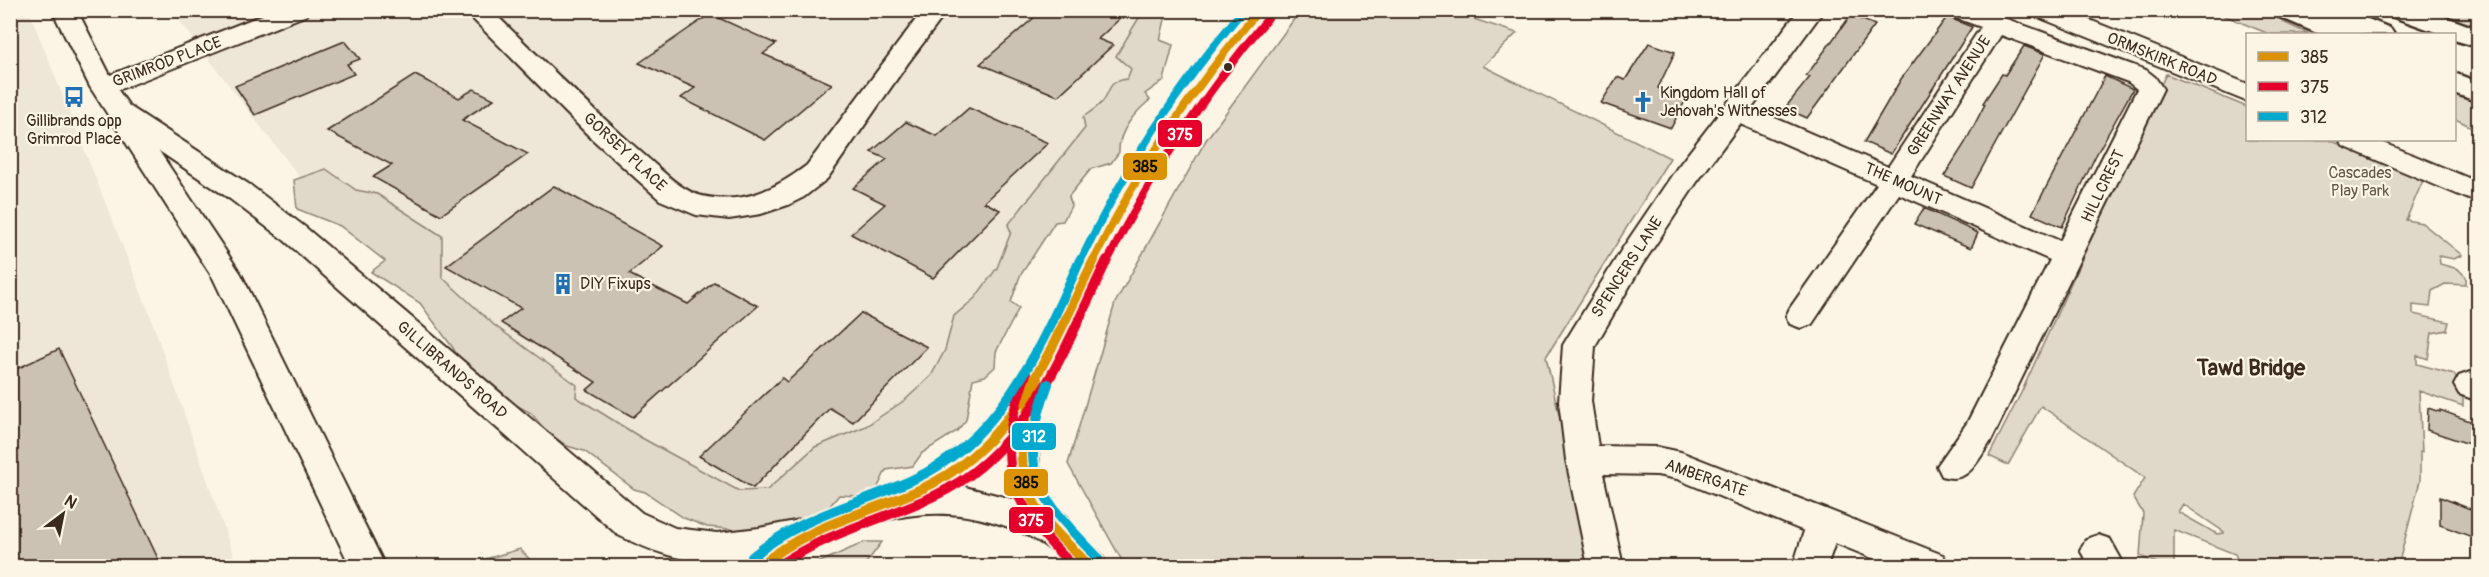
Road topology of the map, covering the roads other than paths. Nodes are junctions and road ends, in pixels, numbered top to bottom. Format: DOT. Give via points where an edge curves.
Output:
graph roads {
  1 [pos="64,10"];
  2 [pos="298,10"];
  3 [pos="476,10"];
  4 [pos="936,10"];
  5 [pos="1259,10"];
  6 [pos="1812,10"];
  7 [pos="1957,10"];
  8 [pos="2043,10"];
  9 [pos="2287,10"];
  10 [pos="2321,10"];
  11 [pos="2369,10"];
  12 [pos="2401,10"];
  13 [pos="1995,24"];
  14 [pos="2342,33"];
  15 [pos="2378,33"];
  16 [pos="2426,33"];
  17 [pos="2478,39"];
  18 [pos="2456,47"];
  19 [pos="2478,56"];
  20 [pos="2456,66"];
  21 [pos="2478,75"];
  22 [pos="2456,83"];
  23 [pos="103,87"];
  24 [pos="2478,93"];
  25 [pos="2246,94"];
  26 [pos="1737,112"];
  27 [pos="122,113"];
  28 [pos="2355,141"];
  29 [pos="1894,180"];
  30 [pos="2478,193"];
  31 [pos="2068,256"];
  32 [pos="1801,316"];
  33 [pos="1033,388"];
  34 [pos="1583,460"];
  35 [pos="1954,466"];
  36 [pos="887,505"];
  37 [pos="1824,523"];
  38 [pos="807,534"];
  39 [pos="1078,555"];
  40 [pos="367,567"];
  41 [pos="760,567"];
  42 [pos="1605,567"];
  43 [pos="1810,567"];
  44 [pos="1930,567"];
  1 -- 23 [label="street, GILLIBRANDS ROAD"];
  2 -- 23 [label="street, GRIMROD PLACE"];
  3 -- 4 [label="street, GORSEY PLACE" via="670,193 696,206 729,209 778,198 817,172"];
  5 -- 33 [label="street" via="1202,81 1123,203"];
  6 -- 26 [label="street, SPENCERS LANE"];
  7 -- 13 [label="street, HILLCREST"];
  8 -- 25 [label="street, ORMSKIRK ROAD"];
  9 -- 14 [label="main road"];
  10 -- 15 [label="main road"];
  11 -- 16 [label="main road"];
  12 -- 17 [label="main road"];
  13 -- 29 [label="street, GREENWAY AVENUE"];
  13 -- 31 [label="street, HILLCREST" via="2137,76 2150,89"];
  18 -- 19 [label="main road"];
  20 -- 21 [label="main road"];
  22 -- 24 [label="main road"];
  23 -- 27 [label="street, GILLIBRANDS ROAD"];
  26 -- 29 [label="street, THE MOUNT"];
  26 -- 34 [label="street, SPENCERS LANE" via="1686,175 1579,345 1575,401"];
  27 -- 38 [label="street, GILLIBRANDS ROAD" via="295,234 630,524 663,540 708,549 742,547"];
  27 -- 40 [label="street, GILLIBRANDS ROAD" via="226,274"];
  28 -- 30 [label="street"];
  29 -- 31 [label="street, THE MOUNT"];
  29 -- 32 [label="street, GREENWAY AVENUE"];
  31 -- 35 [label="street, HILLCREST" via="1979,432"];
  33 -- 36 [label="street" via="977,454 944,480"];
  33 -- 39 [label="street" via="1020,441 1023,474 1035,506"];
  34 -- 37 [label="street, AMBERGATE" via="1657,461 1681,466"];
  34 -- 42 [label="street, SPENCERS LANE"];
  36 -- 38 [label="street"];
  36 -- 39 [label="street" via="933,497 980,504 1025,517"];
  37 -- 43 [label="street"];
  37 -- 44 [label="street, AMBERGATE"];
  38 -- 41 [label="street"];
}
